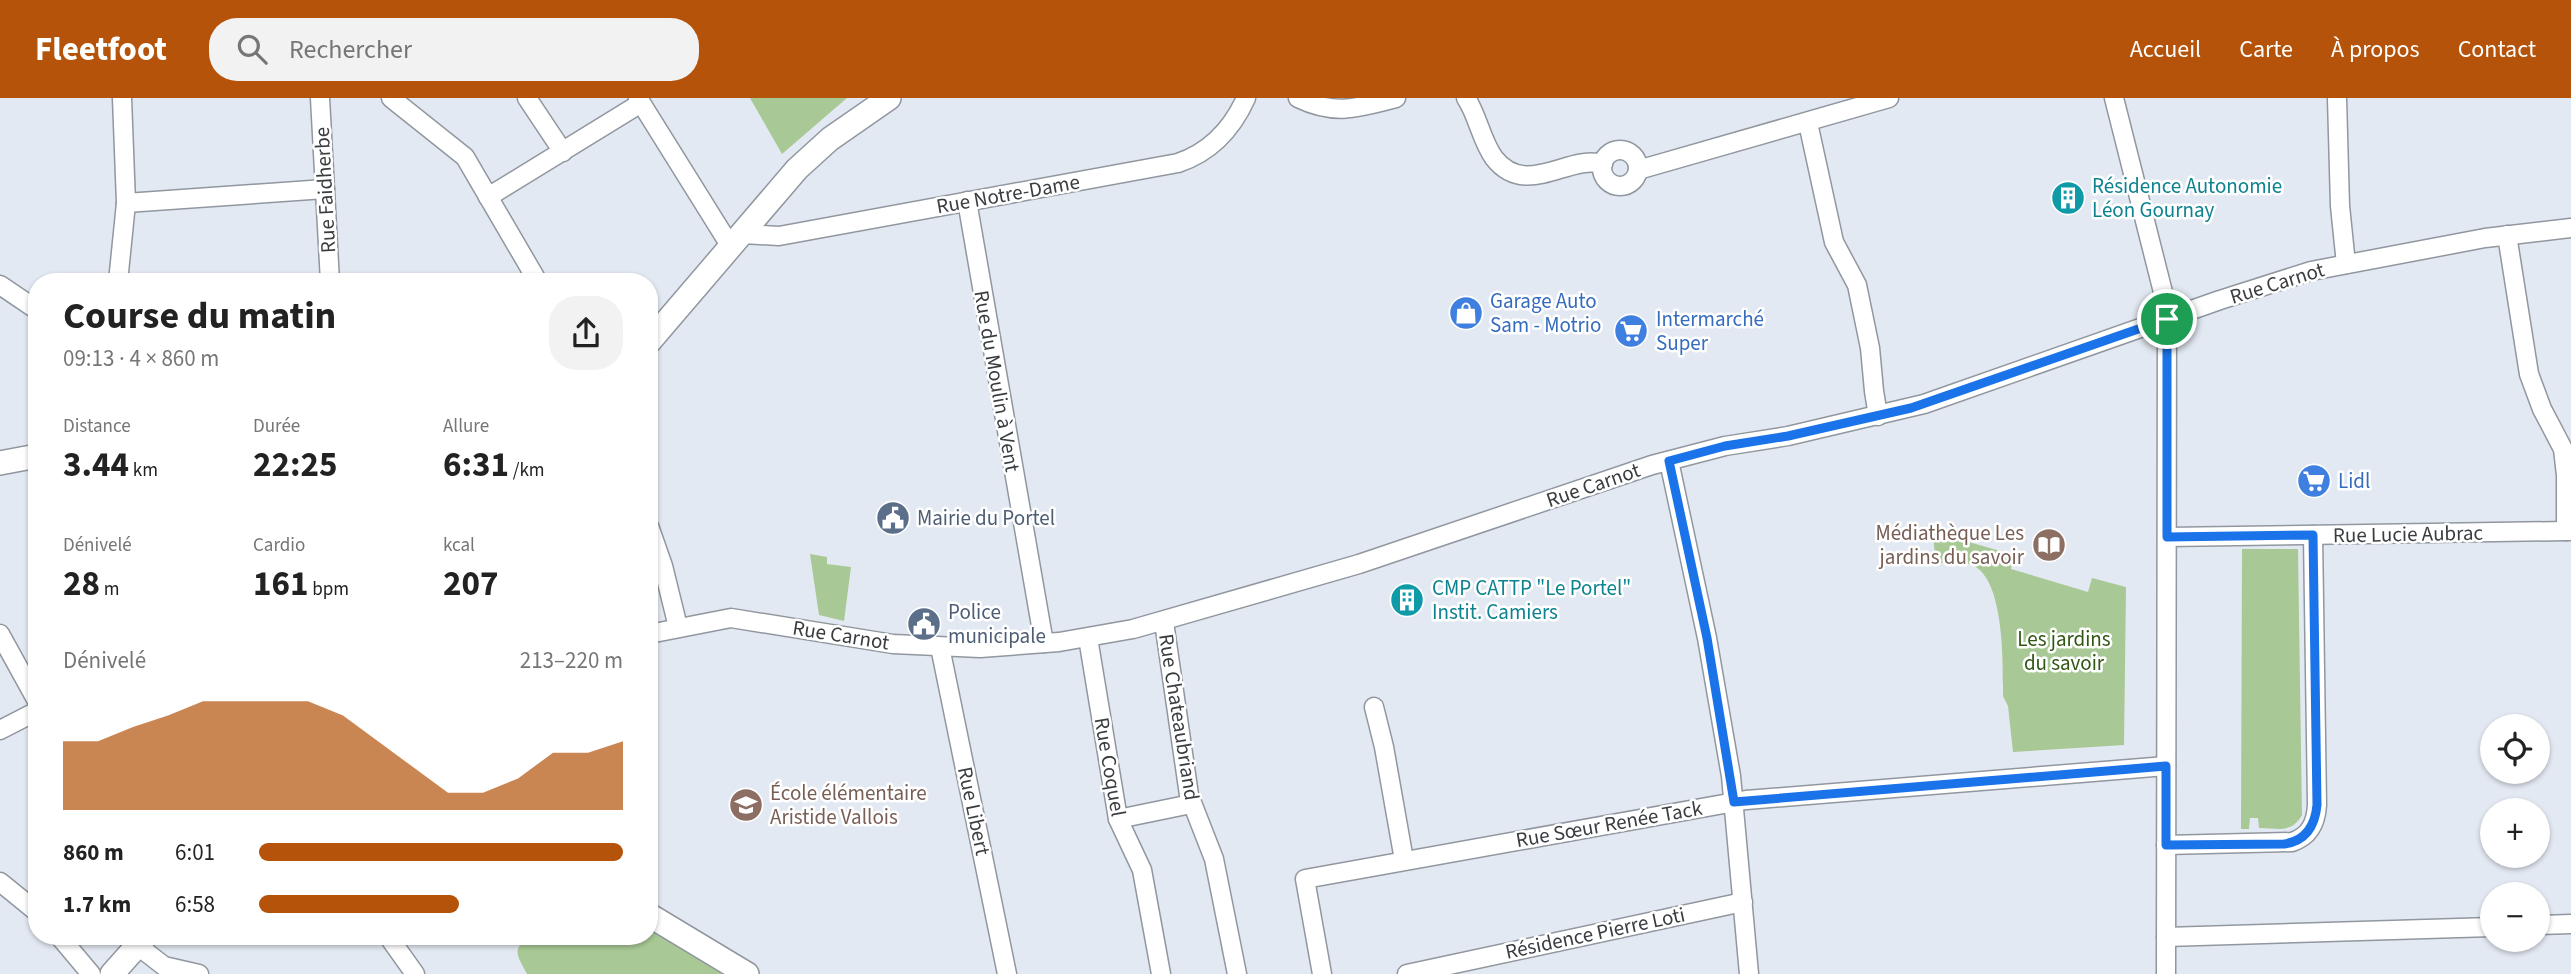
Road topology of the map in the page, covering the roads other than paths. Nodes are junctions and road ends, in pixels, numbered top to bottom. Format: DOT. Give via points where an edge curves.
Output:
graph roads {
  1 [pos="122,98"];
  2 [pos="320,98"];
  3 [pos="391,98"];
  4 [pos="527,98"];
  5 [pos="889,98"];
  6 [pos="1246,98"];
  7 [pos="1298,98"];
  8 [pos="1396,98"];
  9 [pos="1466,98"];
  10 [pos="1889,98"];
  11 [pos="2114,98"];
  12 [pos="2337,98"];
  13 [pos="640,101"];
  14 [pos="1857,103"];
  15 [pos="1808,122"];
  16 [pos="563,152"];
  17 [pos="1603,164"];
  18 [pos="1637,170"];
  19 [pos="325,189"];
  20 [pos="488,197"];
  21 [pos="967,201"];
  22 [pos="126,203"];
  23 [pos="2571,228"];
  24 [pos="2507,235"];
  25 [pos="737,240"];
  26 [pos="2346,264"];
  27 [pos="119,273"];
  28 [pos="330,273"];
  29 [pos="533,273"];
  30 [pos="0,285"];
  31 [pos="28,304"];
  32 [pos="2167,319"];
  33 [pos="658,332"];
  34 [pos="1878,416"];
  35 [pos="28,458"];
  36 [pos="1669,461"];
  37 [pos="0,463"];
  38 [pos="2568,531"];
  39 [pos="2313,535"];
  40 [pos="2167,537"];
  41 [pos="658,552"];
  42 [pos="1164,622"];
  43 [pos="678,627"];
  44 [pos="658,632"];
  45 [pos="0,634"];
  46 [pos="1088,638"];
  47 [pos="1044,643"];
  48 [pos="940,647"];
  49 [pos="28,685"];
  50 [pos="1374,707"];
  51 [pos="28,716"];
  52 [pos="0,730"];
  53 [pos="2166,766"];
  54 [pos="1734,802"];
  55 [pos="1191,804"];
  56 [pos="1118,818"];
  57 [pos="2166,845"];
  58 [pos="1404,860"];
  59 [pos="0,882"];
  60 [pos="1743,902"];
  61 [pos="28,905"];
  62 [pos="658,920"];
  63 [pos="2571,924"];
  64 [pos="2550,925"];
  65 [pos="2480,927"];
  66 [pos="2166,937"];
  67 [pos="67,945"];
  68 [pos="138,945"];
  69 [pos="146,945"];
  70 [pos="394,945"];
  71 [pos="91,974"];
  72 [pos="111,974"];
  73 [pos="196,974"];
  74 [pos="415,974"];
  75 [pos="747,974"];
  76 [pos="1007,974"];
  77 [pos="1161,974"];
  78 [pos="1237,974"];
  79 [pos="1322,974"];
  80 [pos="1407,974"];
  81 [pos="1749,974"];
  82 [pos="2166,974"];
  1 -- 22 [label="street"];
  2 -- 19 [label="street, Rue Faidherbe"];
  3 -- 20 [label="street" via="459,151"];
  4 -- 16 [label="street"];
  5 -- 25 [label="street" via="813,154"];
  6 -- 21 [label="street, Rue Notre-Dame" via="1216,142 1189,160"];
  7 -- 8 [label="street" via="1341,110"];
  9 -- 17 [label="street" via="1491,153 1510,170 1535,176 1587,162"];
  10 -- 14 [label="street"];
  11 -- 32 [label="street" via="2166,298"];
  12 -- 26 [label="street"];
  13 -- 16 [label="street"];
  13 -- 25 [label="street"];
  14 -- 15 [label="street"];
  15 -- 18 [label="street"];
  15 -- 34 [label="street" via="1833,242 1857,285"];
  16 -- 20 [label="street"];
  17 -- 18 [label="street" via="1608,155 1621,150 1633,157"];
  17 -- 18 [label="street" via="1606,179 1618,186 1631,182"];
  19 -- 22 [label="street"];
  19 -- 28 [label="street, Rue Faidherbe"];
  20 -- 29 [label="street"];
  21 -- 25 [label="street, Rue Notre-Dame"];
  21 -- 47 [label="street, Rue du Moulin à Vent"];
  22 -- 27 [label="street"];
  23 -- 24 [label="street, Rue Carnot"];
  24 -- 26 [label="street, Rue Carnot"];
  24 -- 38 [label="street" via="2529,374 2563,449"];
  25 -- 33 [label="street"];
  26 -- 32 [label="street, Rue Carnot" via="2285,278"];
  30 -- 31 [label="street"];
  32 -- 34 [label="street, Rue Carnot"];
  32 -- 40 [label="street"];
  34 -- 36 [label="street, Rue Carnot"];
  35 -- 37 [label="street"];
  36 -- 42 [label="street, Rue Carnot" via="1359,564"];
  36 -- 54 [label="street" via="1707,638"];
  38 -- 39 [label="street, Rue Lucie Aubrac"];
  39 -- 40 [label="street, Rue Lucie Aubrac"];
  39 -- 57 [label="street" via="2315,821 2306,834 2292,842"];
  40 -- 53 [label="street"];
  41 -- 43 [label="street"];
  42 -- 46 [label="street, Rue Carnot"];
  42 -- 55 [label="street, Rue Chateaubriand"];
  43 -- 44 [label="street, Rue Carnot"];
  43 -- 48 [label="street, Rue Carnot" via="739,618 883,643"];
  45 -- 49 [label="street"];
  46 -- 47 [label="street, Rue Carnot"];
  46 -- 56 [label="street, Rue Coquel"];
  47 -- 48 [label="street, Rue Carnot"];
  48 -- 76 [label="street, Rue Libert"];
  50 -- 58 [label="street"];
  51 -- 52 [label="street"];
  53 -- 54 [label="street, Rue Sœur Renée Tack"];
  53 -- 57 [label="street"];
  54 -- 58 [label="street, Rue Sœur Renée Tack"];
  54 -- 60 [label="street"];
  55 -- 56 [label="street"];
  55 -- 78 [label="street, Rue Chateaubriand" via="1214,859"];
  56 -- 77 [label="street, Rue Coquel" via="1142,870"];
  57 -- 66 [label="street"];
  58 -- 79 [label="street, Rue Sœur Renée Tack" via="1305,879"];
  59 -- 61 [label="street"];
  60 -- 80 [label="street, Résidence Pierre Loti"];
  60 -- 81 [label="street"];
  62 -- 75 [label="street"];
  63 -- 64 [label="street"];
  65 -- 66 [label="street"];
  66 -- 82 [label="street"];
  67 -- 71 [label="street"];
  68 -- 72 [label="street"];
  69 -- 73 [label="street" via="164,966"];
  70 -- 74 [label="street"];
}
